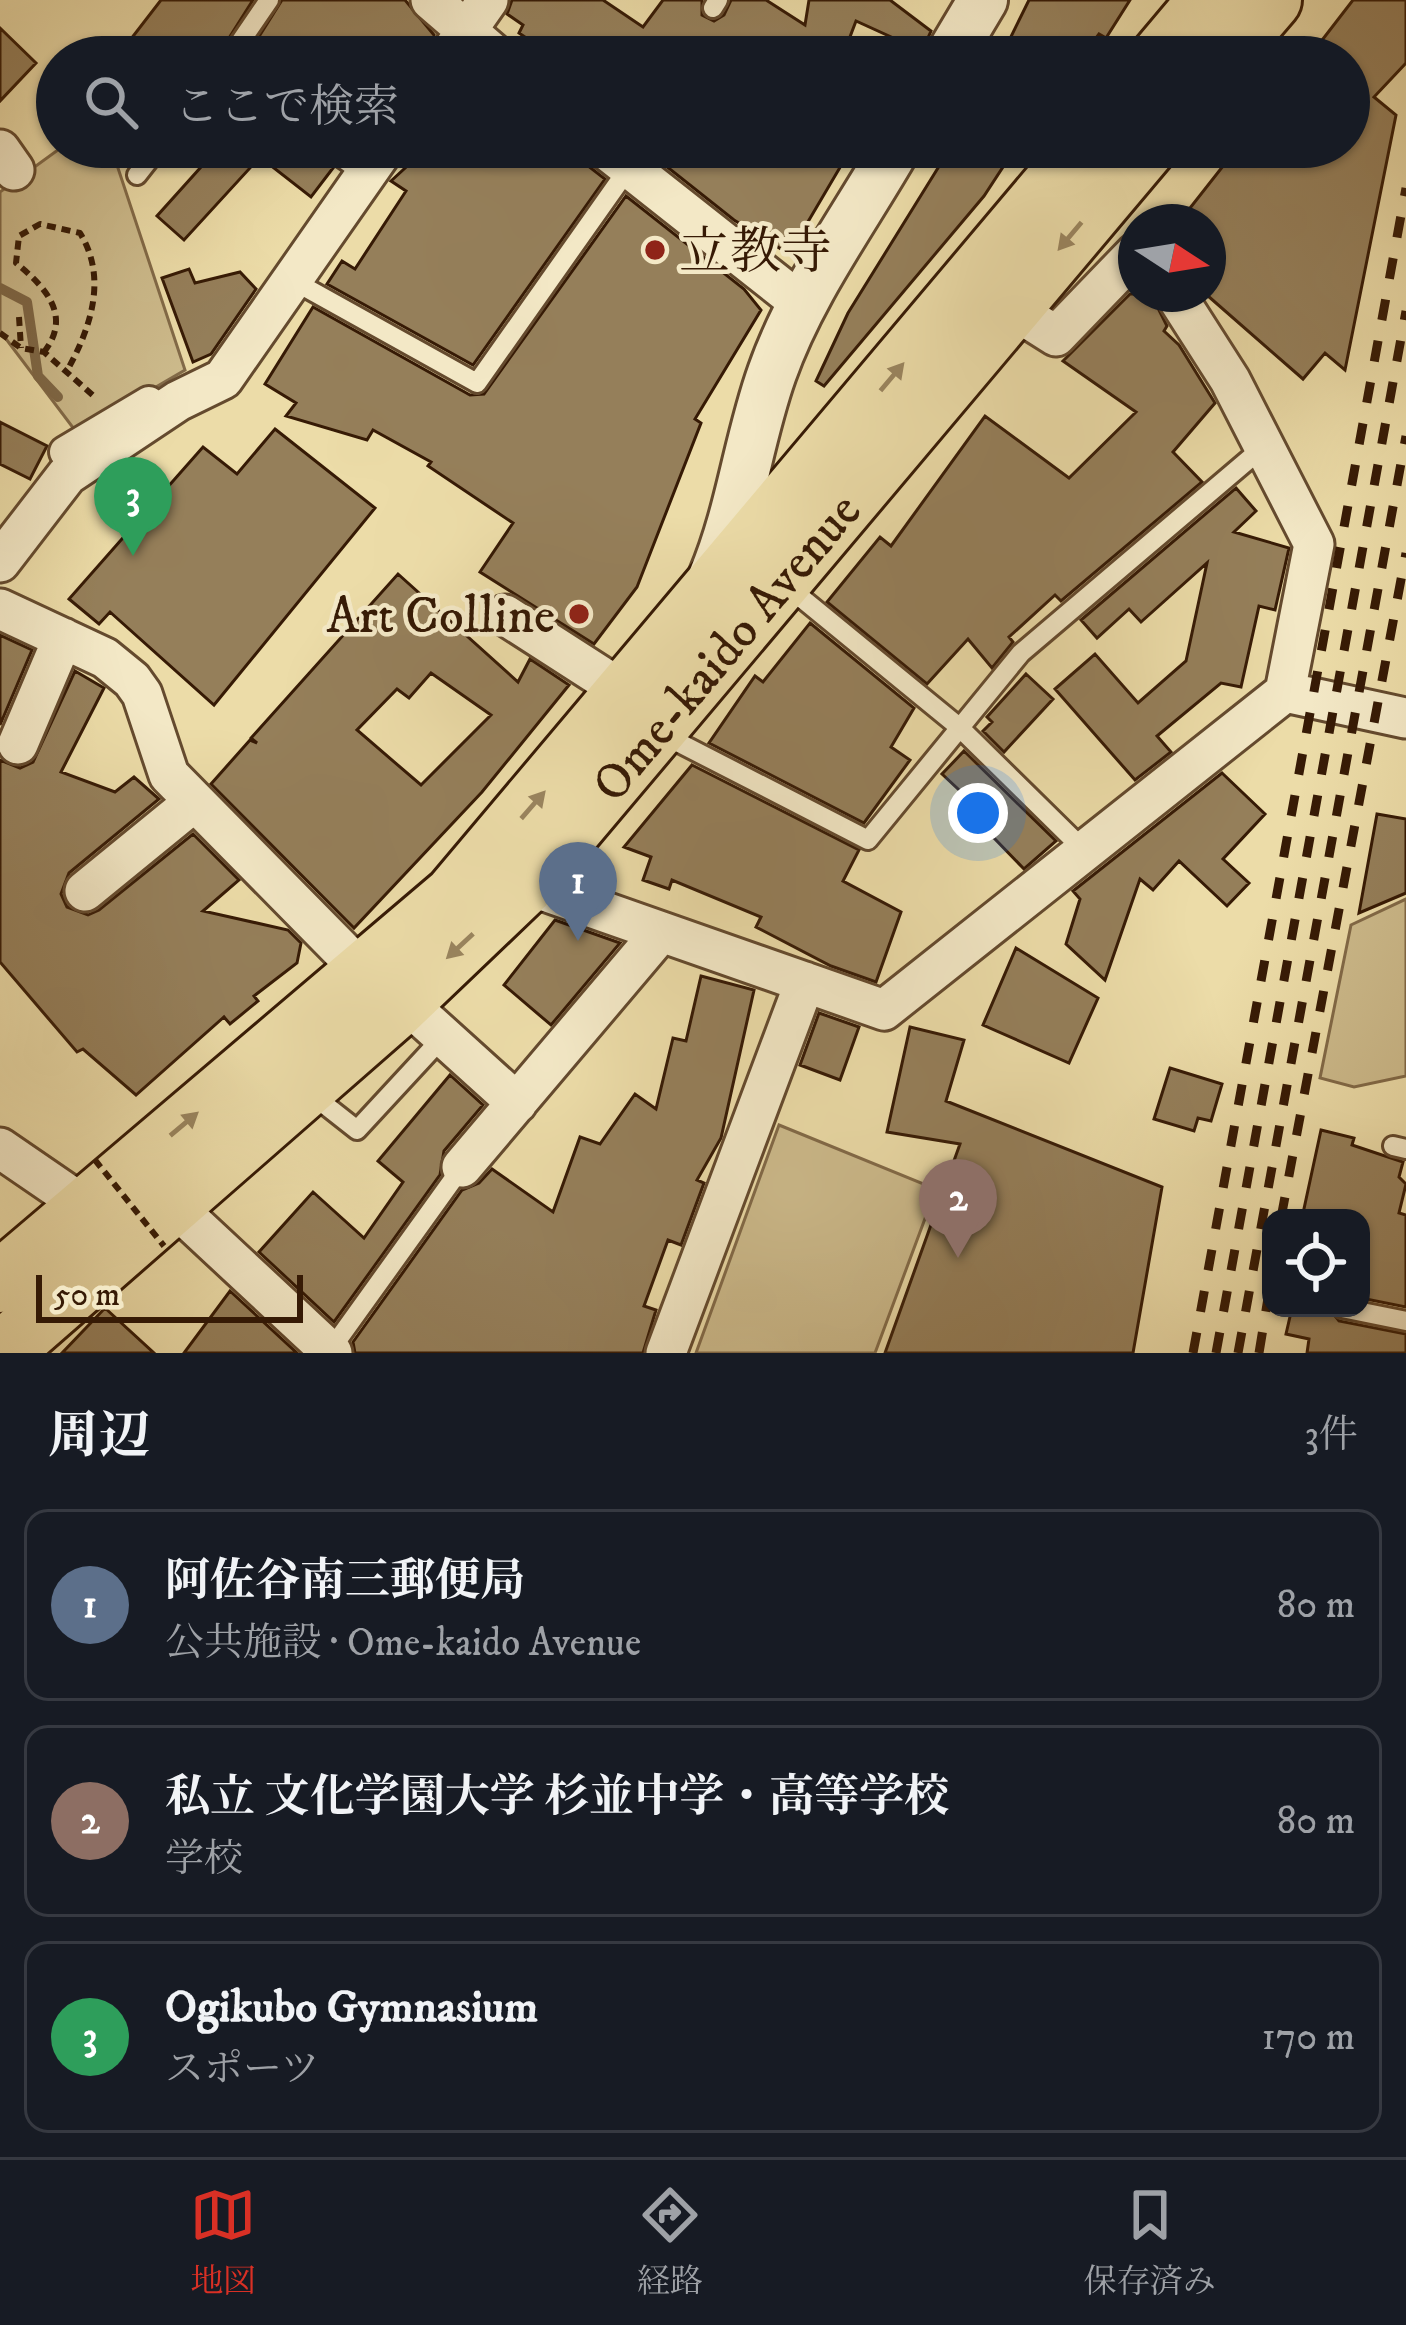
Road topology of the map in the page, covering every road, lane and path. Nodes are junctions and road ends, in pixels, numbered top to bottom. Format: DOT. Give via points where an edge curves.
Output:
graph roads {
  1 [pos="269,0"];
  2 [pos="431,0"];
  3 [pos="1209,0"];
  4 [pos="1271,0"];
  5 [pos="970,4"];
  6 [pos="467,29"];
  7 [pos="244,36"];
  8 [pos="957,36"];
  9 [pos="1179,36"];
  10 [pos="1240,36"];
  11 [pos="142,168"];
  12 [pos="370,168"];
  13 [pos="609,168"];
  14 [pos="628,168"];
  15 [pos="884,168"];
  16 [pos="1067,168"];
  17 [pos="1127,168"];
  18 [pos="136,175"];
  19 [pos="1118,272"];
  20 [pos="292,280"];
  21 [pos="803,305"];
  22 [pos="1010,307"];
  23 [pos="1187,312"];
  24 [pos="20,316"];
  25 [pos="0,334"];
  26 [pos="21,348"];
  27 [pos="44,352"];
  28 [pos="68,369"];
  29 [pos="196,376"];
  30 [pos="763,407"];
  31 [pos="111,422"];
  32 [pos="905,429"];
  33 [pos="1261,449"];
  34 [pos="65,452"];
  35 [pos="826,457"];
  36 [pos="773,556"];
  37 [pos="0,562"];
  38 [pos="0,609"];
  39 [pos="505,615"];
  40 [pos="717,624"];
  41 [pos="63,638"];
  42 [pos="1285,692"];
  43 [pos="642,712"];
  44 [pos="1406,718"];
  45 [pos="959,727"];
  46 [pos="18,745"];
  47 [pos="194,802"];
  48 [pos="1085,851"];
  49 [pos="525,884"];
  50 [pos="85,891"];
  51 [pos="662,932"];
  52 [pos="806,982"];
  53 [pos="403,1003"];
  54 [pos="517,1102"];
  55 [pos="0,1148"];
  56 [pos="462,1167"];
  57 [pos="130,1196"];
  58 [pos="0,1282"];
  59 [pos="1370,1314"];
  60 [pos="1406,1321"];
  61 [pos="330,1352"];
  62 [pos="1,1353"];
  63 [pos="666,1353"];
  1 -- 7 [label="lane"];
  2 -- 6 [label="street"];
  3 -- 9 [label="main road"];
  4 -- 10 [label="main road"];
  5 -- 8 [label="street"];
  11 -- 18 [label="lane"];
  12 -- 20 [label="street"];
  13 -- 20 [label="lane" via="477,383"];
  14 -- 21 [label="street"];
  15 -- 21 [label="street"];
  35 -- 16 [label="main road, Ome-kaido Avenue, one-way"];
  17 -- 22 [label="main road, Ome-kaido Avenue, one-way"];
  19 -- 22 [label="street" via="1057,336"];
  20 -- 37 [label="street" via="223,379 68,475"];
  21 -- 30 [label="street"];
  22 -- 32 [label="main road, Ome-kaido Avenue"];
  23 -- 33 [label="street" via="1231,380"];
  24 -- 26 [label="path"];
  25 -- 26 [label="path"];
  26 -- 27 [label="path"];
  27 -- 28 [label="path"];
  27 -- 28 [label="path" via="56,322 52,298 16,263 19,236 40,224 80,233 97,261 97,289"];
  28 -- 31 [label="path"];
  29 -- 31 [label="street"];
  30 -- 35 [label="street" via="776,457 791,475"];
  30 -- 36 [label="street"];
  30 -- 40 [label="street"];
  31 -- 34 [label="street"];
  32 -- 35 [label="street" via="839,475"];
  32 -- 36 [label="main road, Ome-kaido Avenue"];
  33 -- 42 [label="street" via="1314,544"];
  33 -- 45 [label="lane" via="1021,653"];
  35 -- 36 [label="main road, Ome-kaido Avenue"];
  36 -- 40 [label="main road, Ome-kaido Avenue"];
  36 -- 45 [label="lane"];
  38 -- 41 [label="street"];
  39 -- 43 [label="street"];
  40 -- 43 [label="main road, Ome-kaido Avenue"];
  41 -- 46 [label="street"];
  41 -- 47 [label="street" via="132,680 169,775"];
  42 -- 44 [label="street"];
  42 -- 48 [label="street"];
  43 -- 45 [label="lane" via="868,840"];
  43 -- 49 [label="main road, Ome-kaido Avenue"];
  53 -- 43 [label="main road, Ome-kaido Avenue, one-way" via="454,896"];
  45 -- 48 [label="lane"];
  47 -- 50 [label="street"];
  47 -- 53 [label="street"];
  48 -- 52 [label="street" via="884,1010"];
  49 -- 51 [label="street"];
  49 -- 53 [label="main road, Ome-kaido Avenue, one-way"];
  51 -- 52 [label="street"];
  51 -- 54 [label="street"];
  52 -- 63 [label="street"];
  53 -- 54 [label="street"];
  57 -- 53 [label="main road, Ome-kaido Avenue, one-way"];
  53 -- 57 [label="main road, Ome-kaido Avenue" via="303,1087"];
  54 -- 56 [label="street"];
  55 -- 57 [label="street"];
  56 -- 61 [label="lane"];
  57 -- 57 [label="path, bridge"];
  57 -- 58 [label="main road, Ome-kaido Avenue"];
  57 -- 61 [label="street"];
  57 -- 62 [label="main road, Ome-kaido Avenue"];
  59 -- 60 [label="lane"];
}
